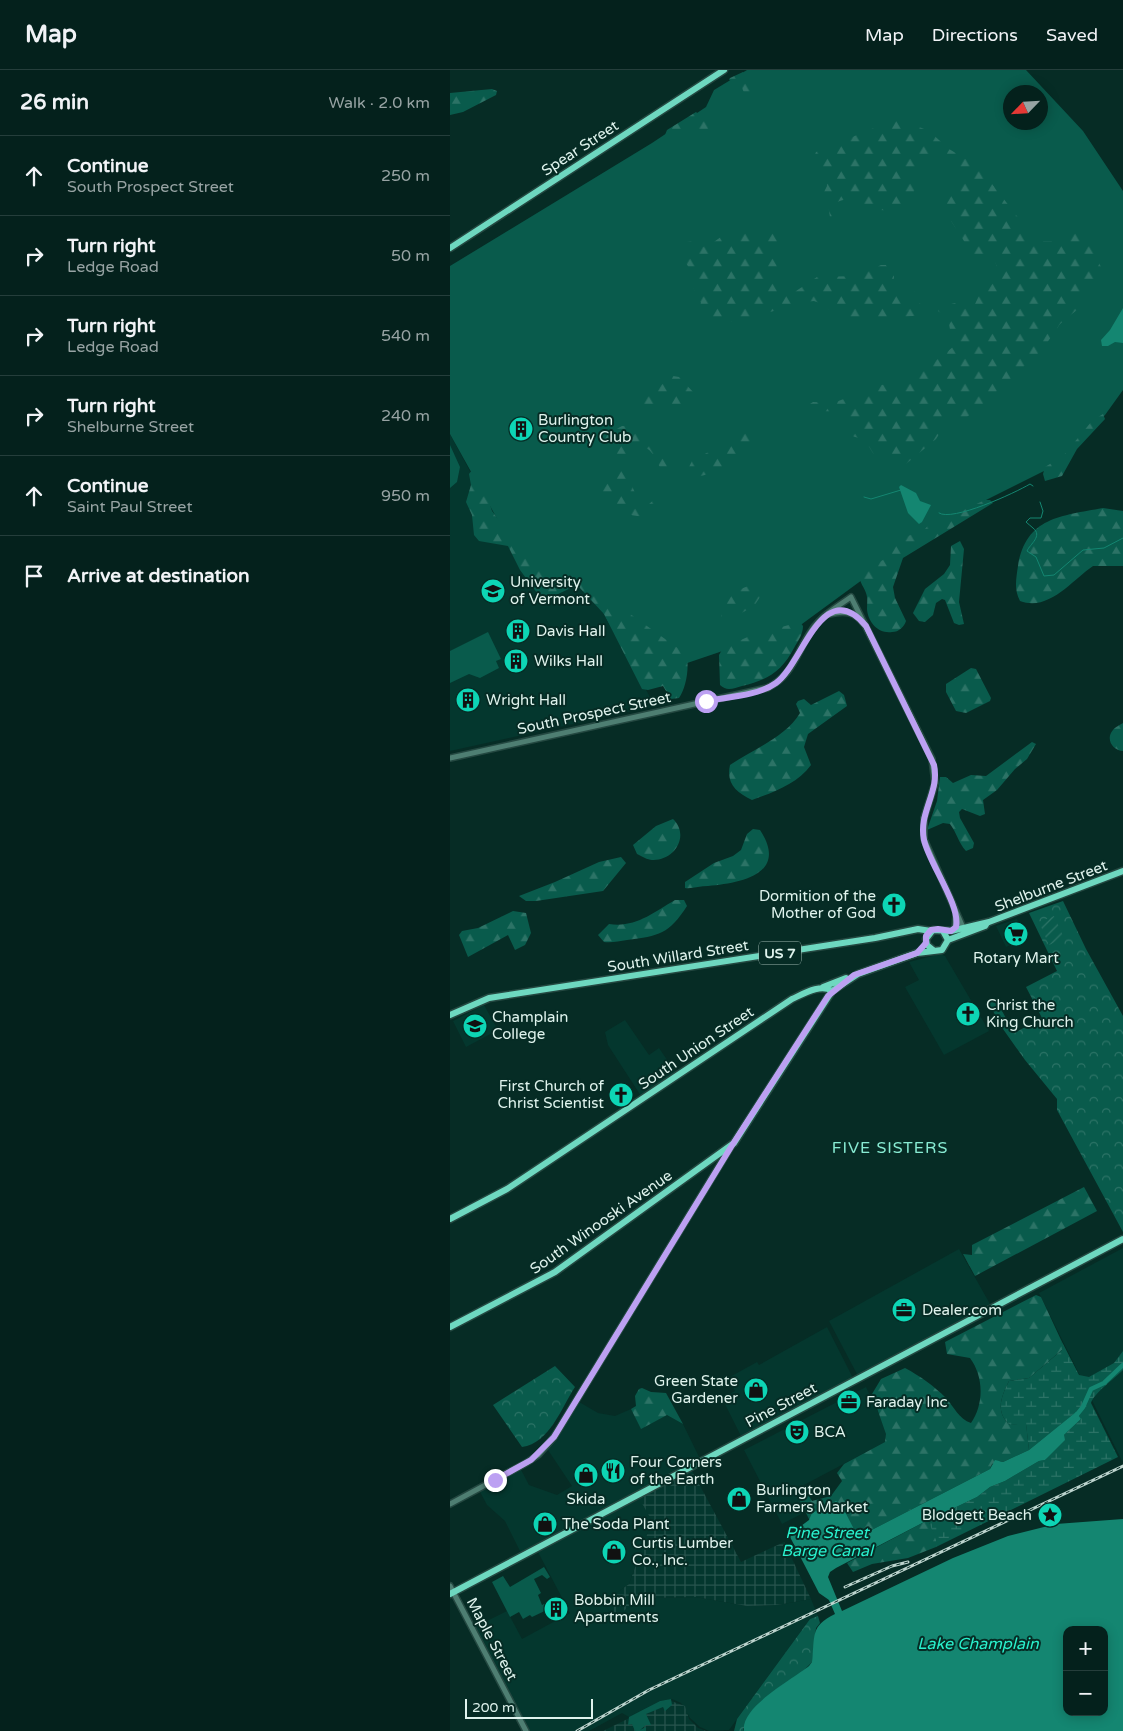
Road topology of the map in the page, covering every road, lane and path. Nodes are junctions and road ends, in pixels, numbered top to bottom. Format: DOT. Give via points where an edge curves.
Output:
graph roads {
  1 [pos="724,70"];
  2 [pos="450,248"];
  3 [pos="827,615"];
  4 [pos="866,626"];
  5 [pos="450,758"];
  6 [pos="1123,871"];
  7 [pos="956,914"];
  8 [pos="931,930"];
  9 [pos="955,930"];
  10 [pos="965,930"];
  11 [pos="913,931"];
  12 [pos="943,931"];
  13 [pos="948,940"];
  14 [pos="926,941"];
  15 [pos="932,950"];
  16 [pos="917,953"];
  17 [pos="854,975"];
  18 [pos="820,988"];
  19 [pos="832,991"];
  20 [pos="450,1015"];
  21 [pos="734,1143"];
  22 [pos="450,1219"];
  23 [pos="1123,1239"];
  24 [pos="450,1328"];
  25 [pos="450,1504"];
  26 [pos="451,1591"];
  27 [pos="526,1731"];
  1 -- 2 [label="main road, Spear Street"];
  3 -- 4 [label="street" via="848,612"];
  3 -- 4 [label="street, South Prospect Street" via="851,597"];
  3 -- 5 [label="street, South Prospect Street" via="810,632 786,674 767,688"];
  4 -- 7 [label="street" via="934,765 935,787 924,818 923,833"];
  6 -- 10 [label="main road, Shelburne Street"];
  7 -- 9 [label="street"];
  7 -- 10 [label="street"];
  8 -- 11 [label="main road, South Willard Street / US 7"];
  8 -- 12 [label="main road, Shelburne Street"];
  8 -- 14 [label="main road, Shelburne Street"];
  9 -- 10 [label="main road, Shelburne Street"];
  9 -- 12 [label="main road, Shelburne Street"];
  10 -- 13 [label="main road, Shelburne Street"];
  11 -- 14 [label="main road"];
  11 -- 20 [label="main road, South Willard Street / US 7" via="490,997"];
  12 -- 13 [label="main road"];
  13 -- 15 [label="main road, Shelburne Street" via="944,948"];
  14 -- 15 [label="main road"];
  14 -- 16 [label="main road, Shelburne Street"];
  15 -- 16 [label="main road, Shelburne Street"];
  16 -- 17 [label="main road, Shelburne Street"];
  17 -- 18 [label="main road, South Union Street"];
  17 -- 19 [label="main road, Shelburne Street"];
  18 -- 19 [label="main road"];
  18 -- 22 [label="main road, South Union Street" via="786,1003 507,1189"];
  19 -- 21 [label="main road"];
  21 -- 24 [label="main road, South Winooski Avenue" via="552,1274"];
  21 -- 25 [label="street" via="549,1444 526,1463"];
  23 -- 26 [label="main road, Pine Street"];
  26 -- 27 [label="street, Maple Street"];
}
